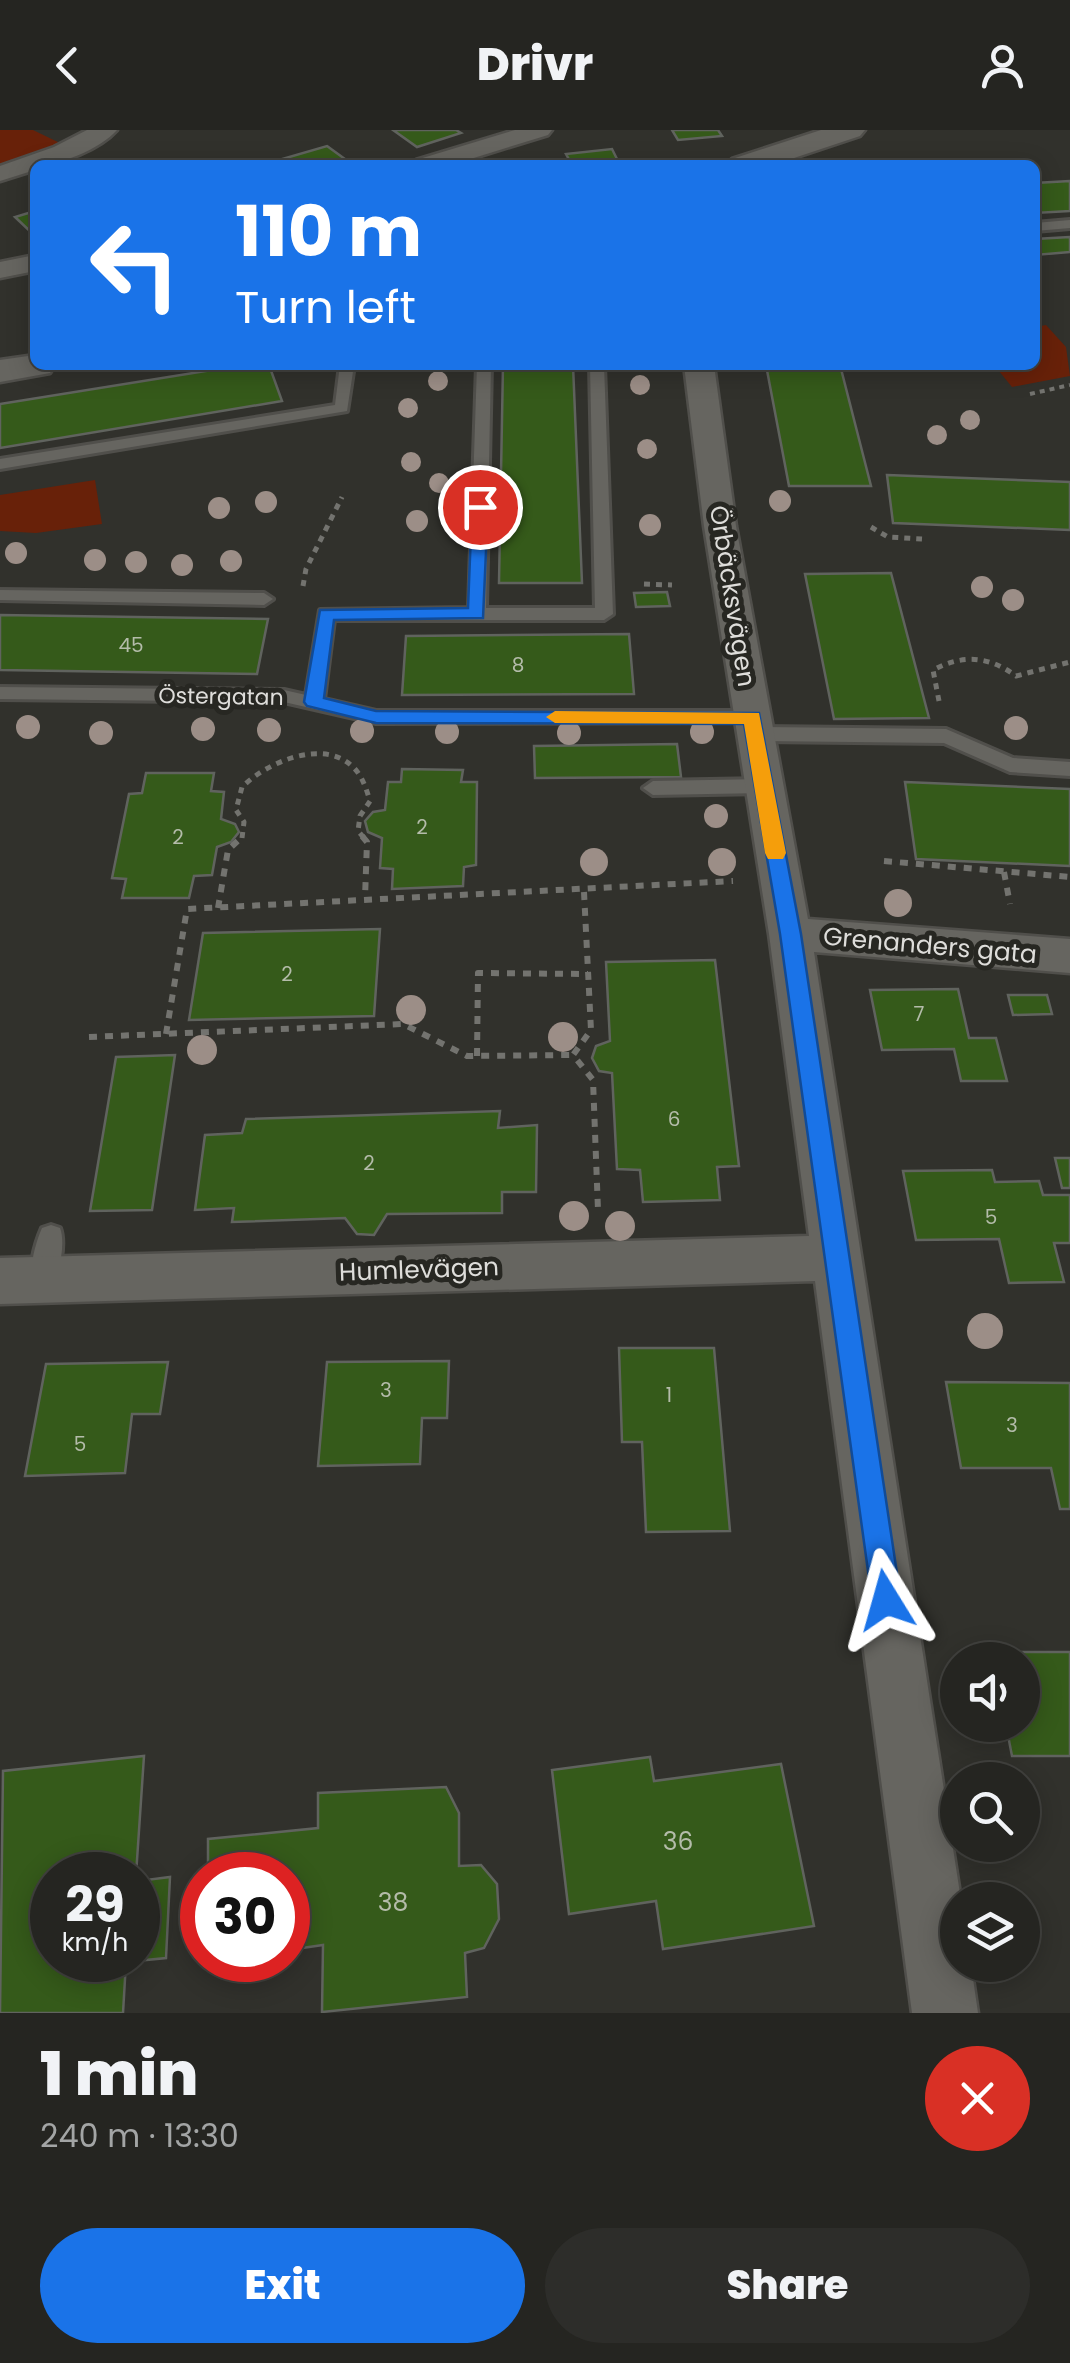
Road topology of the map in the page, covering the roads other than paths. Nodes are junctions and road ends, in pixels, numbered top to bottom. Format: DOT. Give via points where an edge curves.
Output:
graph roads {
  1 [pos="105,130"];
  2 [pos="850,130"];
  3 [pos="535,131"];
  4 [pos="40,160"];
  5 [pos="440,160"];
  6 [pos="758,160"];
  7 [pos="30,164"];
  8 [pos="0,174"];
  9 [pos="1070,224"];
  10 [pos="1040,227"];
  11 [pos="30,264"];
  12 [pos="0,270"];
  13 [pos="30,366"];
  14 [pos="346,370"];
  15 [pos="484,370"];
  16 [pos="597,370"];
  17 [pos="701,370"];
  18 [pos="0,371"];
  19 [pos="0,464"];
  20 [pos="0,595"];
  21 [pos="264,599"];
  22 [pos="477,614"];
  23 [pos="0,692"];
  24 [pos="314,702"];
  25 [pos="754,726"];
  26 [pos="1070,768"];
  27 [pos="764,786"];
  28 [pos="653,788"];
  29 [pos="790,934"];
  30 [pos="1070,956"];
  31 [pos="838,1258"];
  32 [pos="32,1266"];
  33 [pos="945,2013"];
  1 -- 4 [label="street"];
  2 -- 6 [label="street"];
  3 -- 5 [label="street"];
  7 -- 8 [label="street"];
  9 -- 10 [label="lane"];
  11 -- 12 [label="street"];
  13 -- 18 [label="street"];
  14 -- 19 [label="lane" via="342,408"];
  15 -- 22 [label="lane"];
  16 -- 22 [label="lane" via="604,614"];
  17 -- 25 [label="street, Örbäcksvägen"];
  20 -- 21 [label="lane"];
  22 -- 24 [label="lane, Östergatan" via="326,614"];
  23 -- 24 [label="lane, Östergatan" via="284,696"];
  24 -- 25 [label="lane" via="376,717"];
  25 -- 26 [label="lane" via="946,736 1010,765"];
  25 -- 27 [label="street, Örbäcksvägen"];
  27 -- 28 [label="lane"];
  27 -- 29 [label="street, Örbäcksvägen"];
  29 -- 30 [label="street, Grenanders gata"];
  29 -- 31 [label="street, Örbäcksvägen"];
  31 -- 32 [label="street, Humlevägen"];
  31 -- 33 [label="street, Örbäcksvägen"];
}
